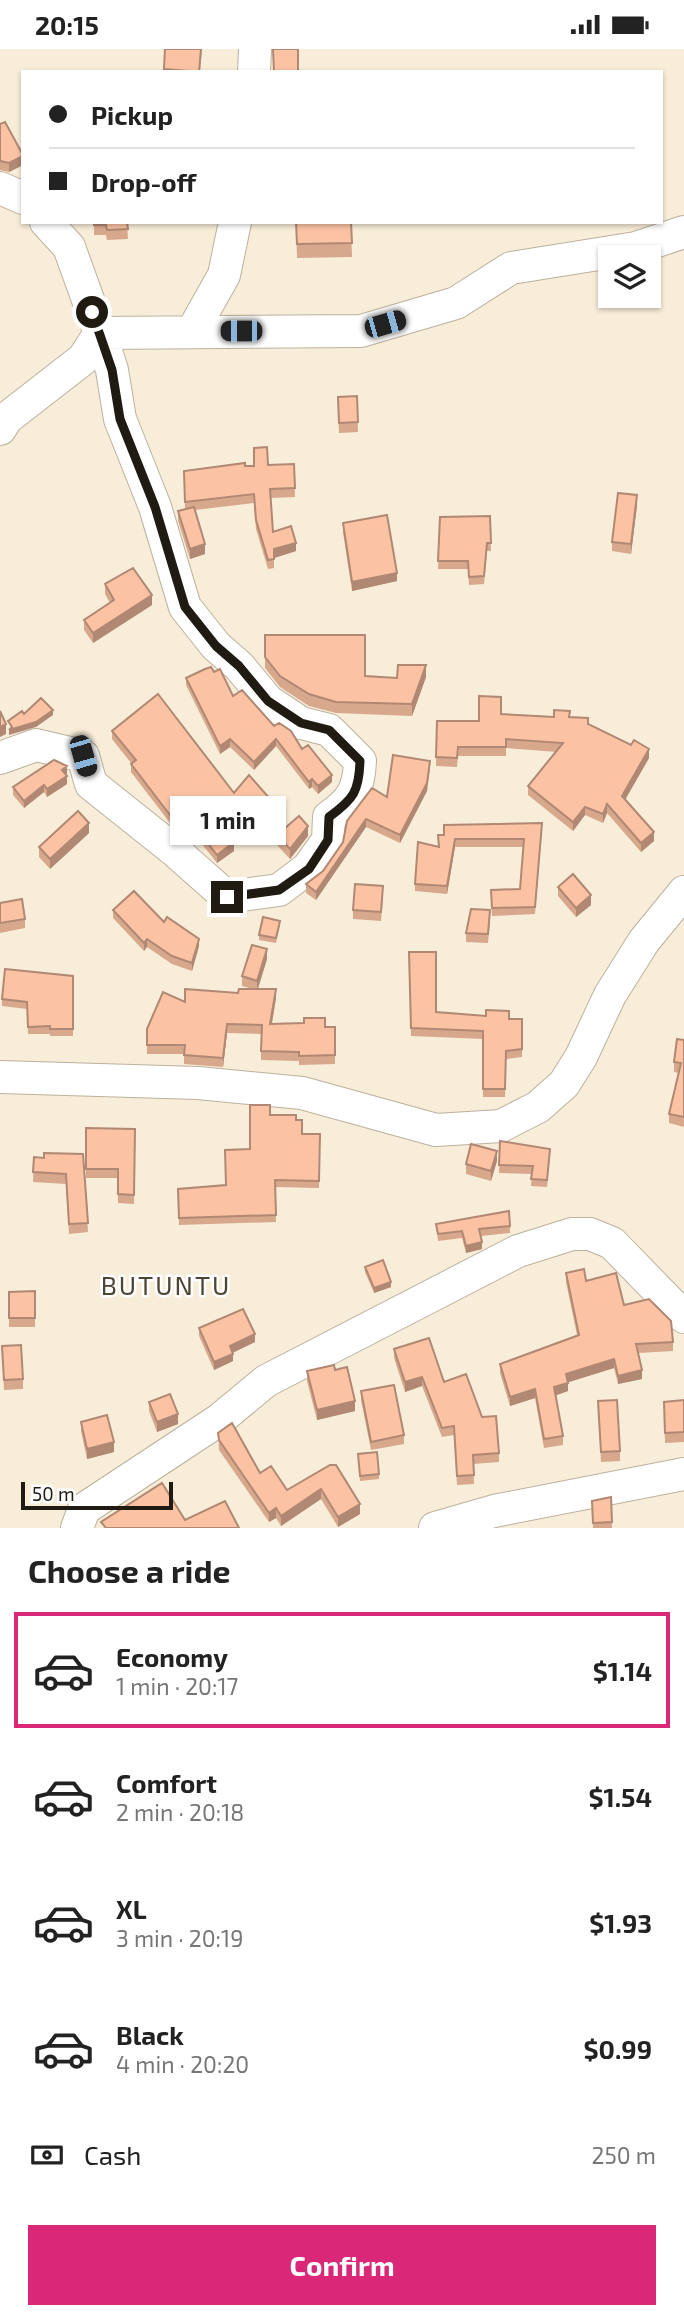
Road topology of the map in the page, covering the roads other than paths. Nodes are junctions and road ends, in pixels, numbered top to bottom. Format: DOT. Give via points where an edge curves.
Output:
graph roads {
  1 [pos="255,49"];
  2 [pos="254,70"];
  3 [pos="0,188"];
  4 [pos="21,197"];
  5 [pos="48,224"];
  6 [pos="235,224"];
  7 [pos="684,232"];
  8 [pos="192,332"];
  9 [pos="100,333"];
  10 [pos="0,429"];
  11 [pos="0,758"];
  12 [pos="684,892"];
  13 [pos="0,1077"];
  14 [pos="684,1317"];
  15 [pos="684,1474"];
  16 [pos="77,1528"];
  17 [pos="435,1528"];
  1 -- 2 [label="street"];
  3 -- 4 [label="street"];
  5 -- 9 [label="street" via="69,247"];
  6 -- 8 [label="street" via="224,275"];
  7 -- 8 [label="street" via="636,248 511,268 456,303 361,331"];
  8 -- 9 [label="street"];
  9 -- 10 [label="street" via="83,359 7,418"];
  9 -- 11 [label="street" via="120,419 155,507 185,607 268,701 301,723 329,730 360,761 359,786 346,805 329,817 328,840 309,869 279,890 227,897 91,784 83,756 36,745"];
  12 -- 13 [label="street" via="643,941 564,1084 538,1107 501,1126 436,1130 302,1093 263,1089"];
  14 -- 16 [label="street" via="612,1243 590,1234 572,1234 517,1251 266,1381 219,1420 84,1509"];
  15 -- 17 [label="street" via="494,1511"];
}
